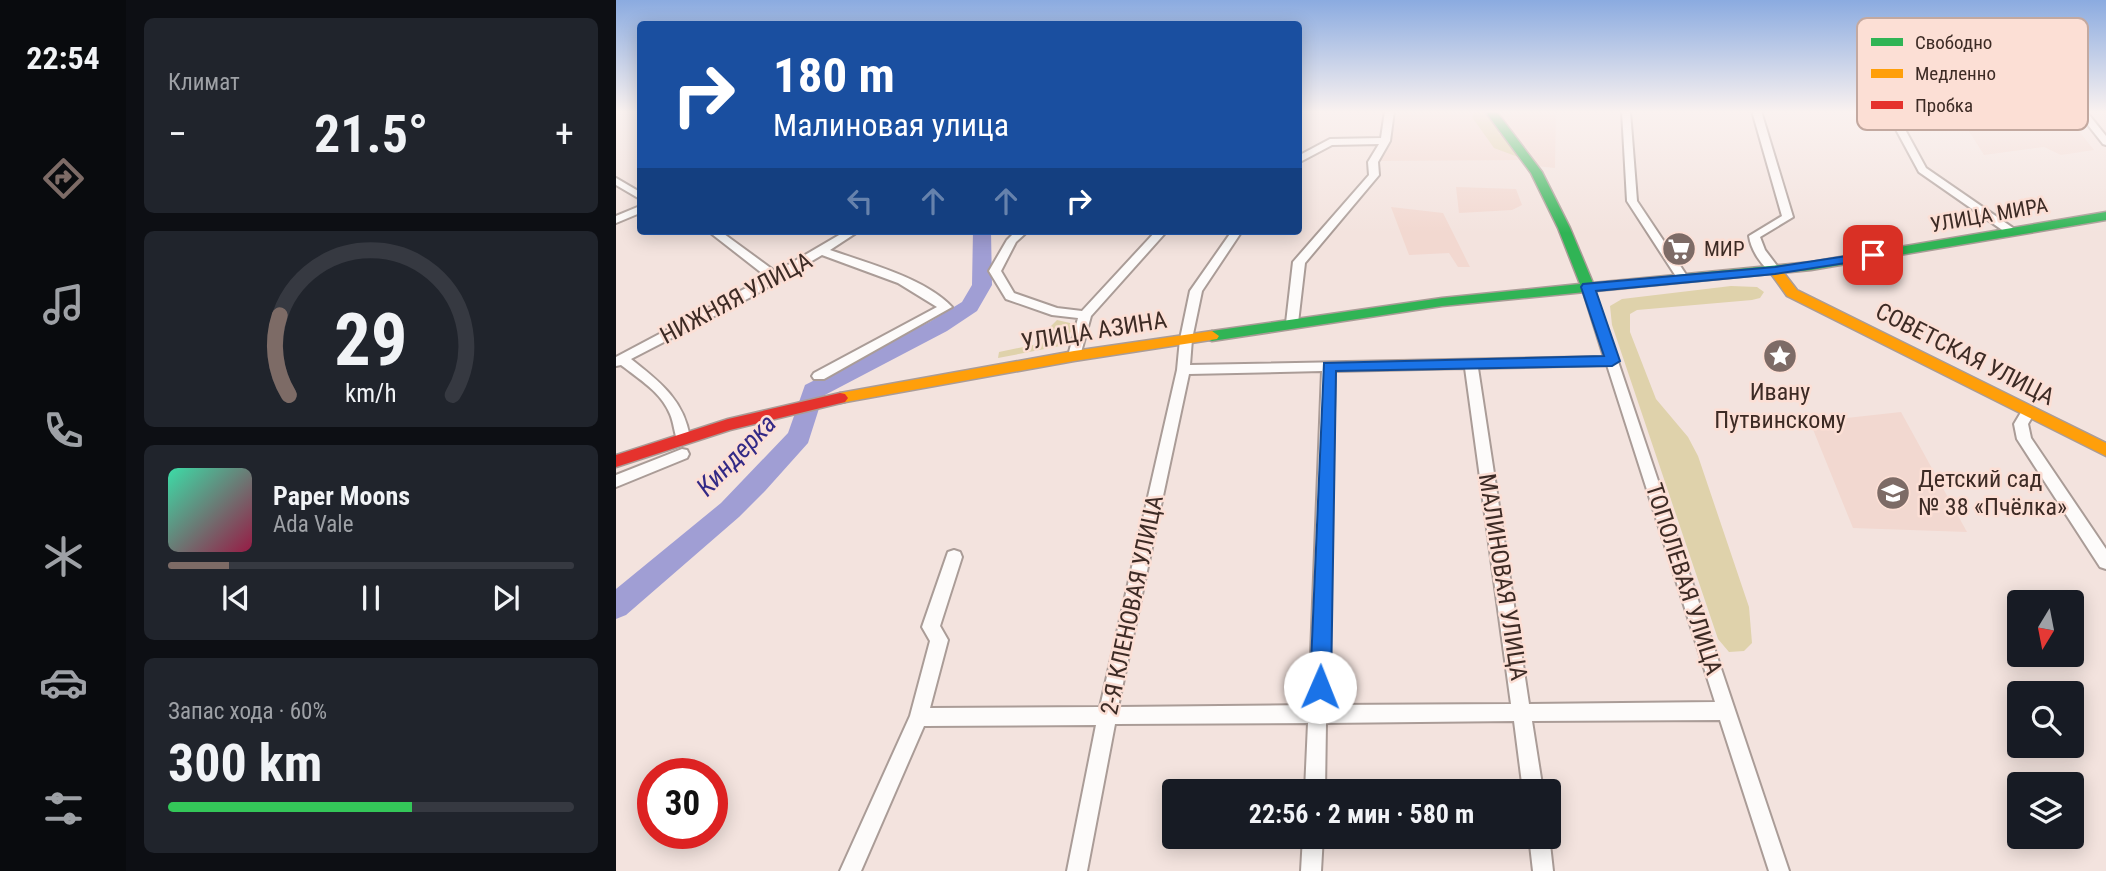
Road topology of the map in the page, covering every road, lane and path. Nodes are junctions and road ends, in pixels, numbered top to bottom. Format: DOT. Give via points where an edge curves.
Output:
graph roads {
  1 [pos="1379,152"];
  2 [pos="1521,152"];
  3 [pos="1629,152"];
  4 [pos="1768,152"];
  5 [pos="1912,152"];
  6 [pos="616,181"];
  7 [pos="637,194"];
  8 [pos="637,210"];
  9 [pos="2106,216"];
  10 [pos="616,220"];
  11 [pos="2012,232"];
  12 [pos="718,235"];
  13 [pos="848,235"];
  14 [pos="1018,235"];
  15 [pos="1158,235"];
  16 [pos="1234,235"];
  17 [pos="822,251"];
  18 [pos="1775,271"];
  19 [pos="776,278"];
  20 [pos="1683,279"];
  21 [pos="1588,287"];
  22 [pos="1085,315"];
  23 [pos="1292,323"];
  24 [pos="1186,339"];
  25 [pos="1074,356"];
  26 [pos="619,360"];
  27 [pos="1612,361"];
  28 [pos="1471,364"];
  29 [pos="1329,366"];
  30 [pos="1183,370"];
  31 [pos="819,376"];
  32 [pos="2028,412"];
  33 [pos="682,446"];
  34 [pos="2106,450"];
  35 [pos="616,461"];
  36 [pos="616,481"];
  37 [pos="954,556"];
  38 [pos="2106,562"];
  39 [pos="1728,711"];
  40 [pos="1524,712"];
  41 [pos="1320,714"];
  42 [pos="1107,716"];
  43 [pos="919,717"];
  44 [pos="1316,779"];
  45 [pos="1532,779"];
  46 [pos="1312,849"];
  47 [pos="1540,849"];
  48 [pos="850,871"];
  49 [pos="1077,871"];
  50 [pos="1311,871"];
  51 [pos="1543,871"];
  52 [pos="1779,871"];
  1 -- 23 [label="street" via="1373,162 1374,175 1299,262"];
  2 -- 21 [label="main road" via="1564,228"];
  3 -- 20 [label="street" via="1632,201"];
  4 -- 18 [label="street" via="1788,217 1754,236 1754,241"];
  5 -- 11 [label="street" via="1922,170"];
  6 -- 7 [label="street"];
  8 -- 10 [label="street"];
  9 -- 11 [label="main road, УЛИЦА МИРА"];
  11 -- 18 [label="main road, УЛИЦА МИРА"];
  12 -- 19 [label="street"];
  13 -- 17 [label="street, НИЖНЯЯ УЛИЦА"];
  14 -- 22 [label="street" via="995,271 1010,296 1056,312"];
  15 -- 22 [label="street"];
  16 -- 24 [label="street, 2-Я КЛЕНОВАЯ УЛИЦА" via="1196,292"];
  17 -- 19 [label="street, НИЖНЯЯ УЛИЦА"];
  17 -- 31 [label="street" via="886,272 946,307"];
  18 -- 20 [label="main road, УЛИЦА МИРА"];
  18 -- 32 [label="main road, СОВЕТСКАЯ УЛИЦА" via="1792,293"];
  19 -- 26 [label="street, НИЖНЯЯ УЛИЦА"];
  20 -- 21 [label="main road, УЛИЦА МИРА"];
  21 -- 23 [label="main road, УЛИЦА АЗИНА"];
  21 -- 27 [label="street, ТОПОЛЕВАЯ УЛИЦА"];
  22 -- 25 [label="street"];
  23 -- 24 [label="main road, УЛИЦА АЗИНА"];
  24 -- 25 [label="main road, УЛИЦА АЗИНА"];
  24 -- 30 [label="street, 2-Я КЛЕНОВАЯ УЛИЦА"];
  25 -- 33 [label="main road, УЛИЦА АЗИНА" via="858,394 728,425"];
  26 -- 33 [label="street" via="673,402 682,419"];
  27 -- 28 [label="street"];
  27 -- 39 [label="street, ТОПОЛЕВАЯ УЛИЦА"];
  28 -- 29 [label="street"];
  28 -- 40 [label="street, МАЛИНОВАЯ УЛИЦА"];
  29 -- 30 [label="street"];
  29 -- 41 [label="street"];
  30 -- 42 [label="street, 2-Я КЛЕНОВАЯ УЛИЦА"];
  32 -- 34 [label="main road, СОВЕТСКАЯ УЛИЦА"];
  32 -- 38 [label="street" via="2021,424 2024,439"];
  33 -- 35 [label="main road, УЛИЦА АЗИНА"];
  33 -- 36 [label="street"];
  37 -- 43 [label="street" via="931,627 939,640"];
  39 -- 40 [label="street"];
  39 -- 52 [label="street, ТОПОЛЕВАЯ УЛИЦА"];
  40 -- 41 [label="street"];
  40 -- 45 [label="street, МАЛИНОВАЯ УЛИЦА"];
  41 -- 42 [label="street"];
  41 -- 44 [label="street"];
  42 -- 43 [label="street"];
  42 -- 49 [label="street, 2-Я КЛЕНОВАЯ УЛИЦА"];
  43 -- 48 [label="street"];
  46 -- 50 [label="street"];
  47 -- 51 [label="street"];
}
